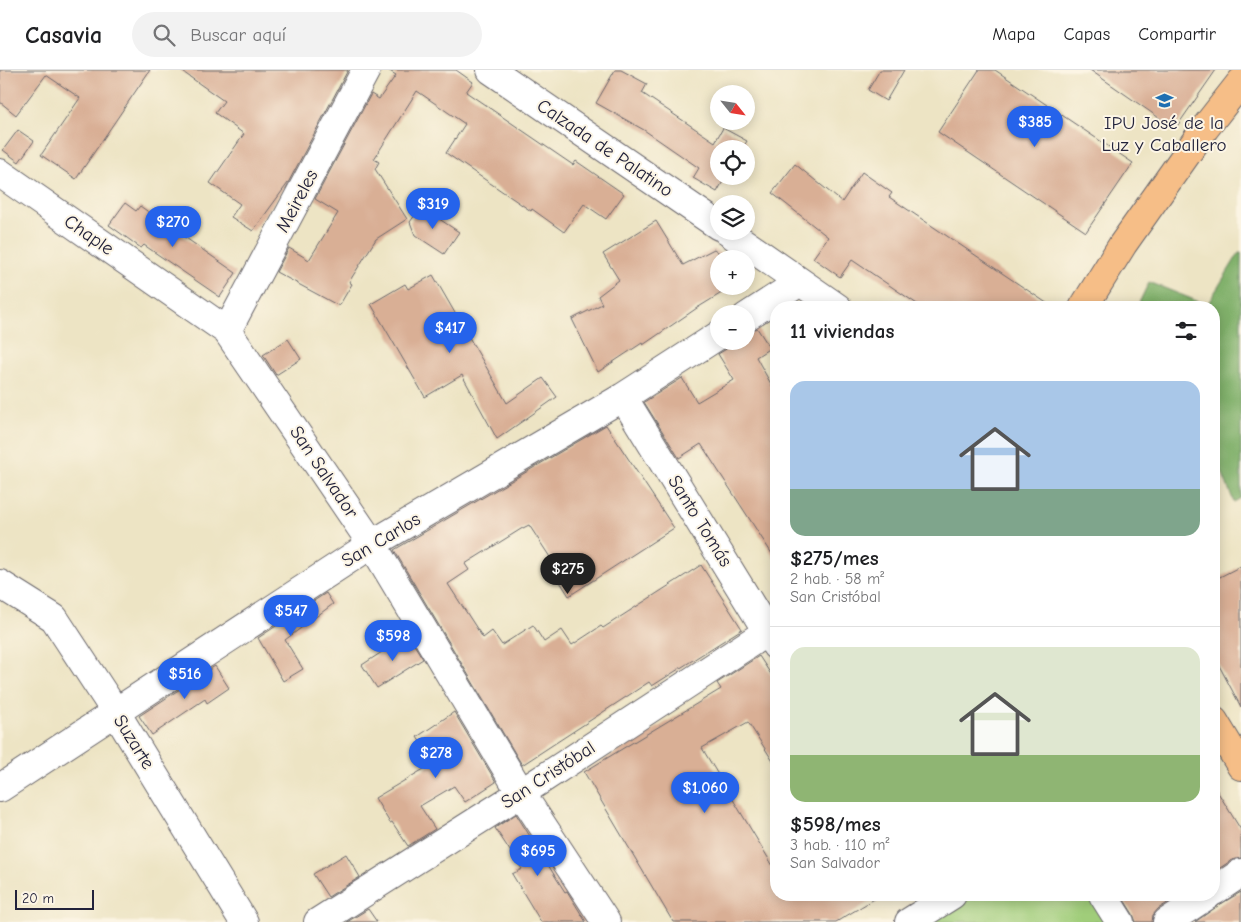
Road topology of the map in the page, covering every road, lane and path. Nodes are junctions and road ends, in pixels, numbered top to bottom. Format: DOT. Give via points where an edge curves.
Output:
graph roads {
  1 [pos="366,70"];
  2 [pos="491,70"];
  3 [pos="1241,82"];
  4 [pos="0,173"];
  5 [pos="710,220"];
  6 [pos="740,240"];
  7 [pos="800,282"];
  8 [pos="770,301"];
  9 [pos="771,301"];
  10 [pos="828,301"];
  11 [pos="1087,301"];
  12 [pos="755,311"];
  13 [pos="227,331"];
  14 [pos="710,341"];
  15 [pos="623,397"];
  16 [pos="372,544"];
  17 [pos="0,584"];
  18 [pos="770,630"];
  19 [pos="770,637"];
  20 [pos="115,711"];
  21 [pos="1220,731"];
  22 [pos="1241,766"];
  23 [pos="0,788"];
  24 [pos="520,793"];
  25 [pos="1241,874"];
  26 [pos="1220,887"];
  27 [pos="1107,901"];
  28 [pos="1199,901"];
  29 [pos="946,904"];
  30 [pos="244,922"];
  31 [pos="318,922"];
  32 [pos="606,922"];
  33 [pos="908,922"];
  34 [pos="1120,922"];
  35 [pos="1167,922"];
  1 -- 13 [label="street, Meireles"];
  2 -- 5 [label="street, Calzada de Palatino"];
  3 -- 11 [label="main road" via="1123,244"];
  4 -- 13 [label="street, Chaple"];
  6 -- 7 [label="street"];
  7 -- 9 [label="street"];
  7 -- 10 [label="street"];
  8 -- 12 [label="street"];
  13 -- 16 [label="street, San Salvador"];
  14 -- 15 [label="street, San Carlos"];
  15 -- 16 [label="street, San Carlos"];
  15 -- 18 [label="street, Santo Tomás"];
  16 -- 20 [label="street, San Carlos"];
  16 -- 24 [label="street, San Salvador"];
  17 -- 20 [label="street, Suzarte" via="54,618"];
  19 -- 24 [label="street, San Cristóbal"];
  20 -- 23 [label="street, San Carlos"];
  20 -- 30 [label="street, Suzarte"];
  21 -- 22 [label="main road"];
  24 -- 31 [label="street, San Cristóbal"];
  24 -- 32 [label="street, San Salvador"];
  25 -- 26 [label="street"];
  27 -- 34 [label="street"];
  28 -- 35 [label="street"];
  29 -- 33 [label="street"];
}
